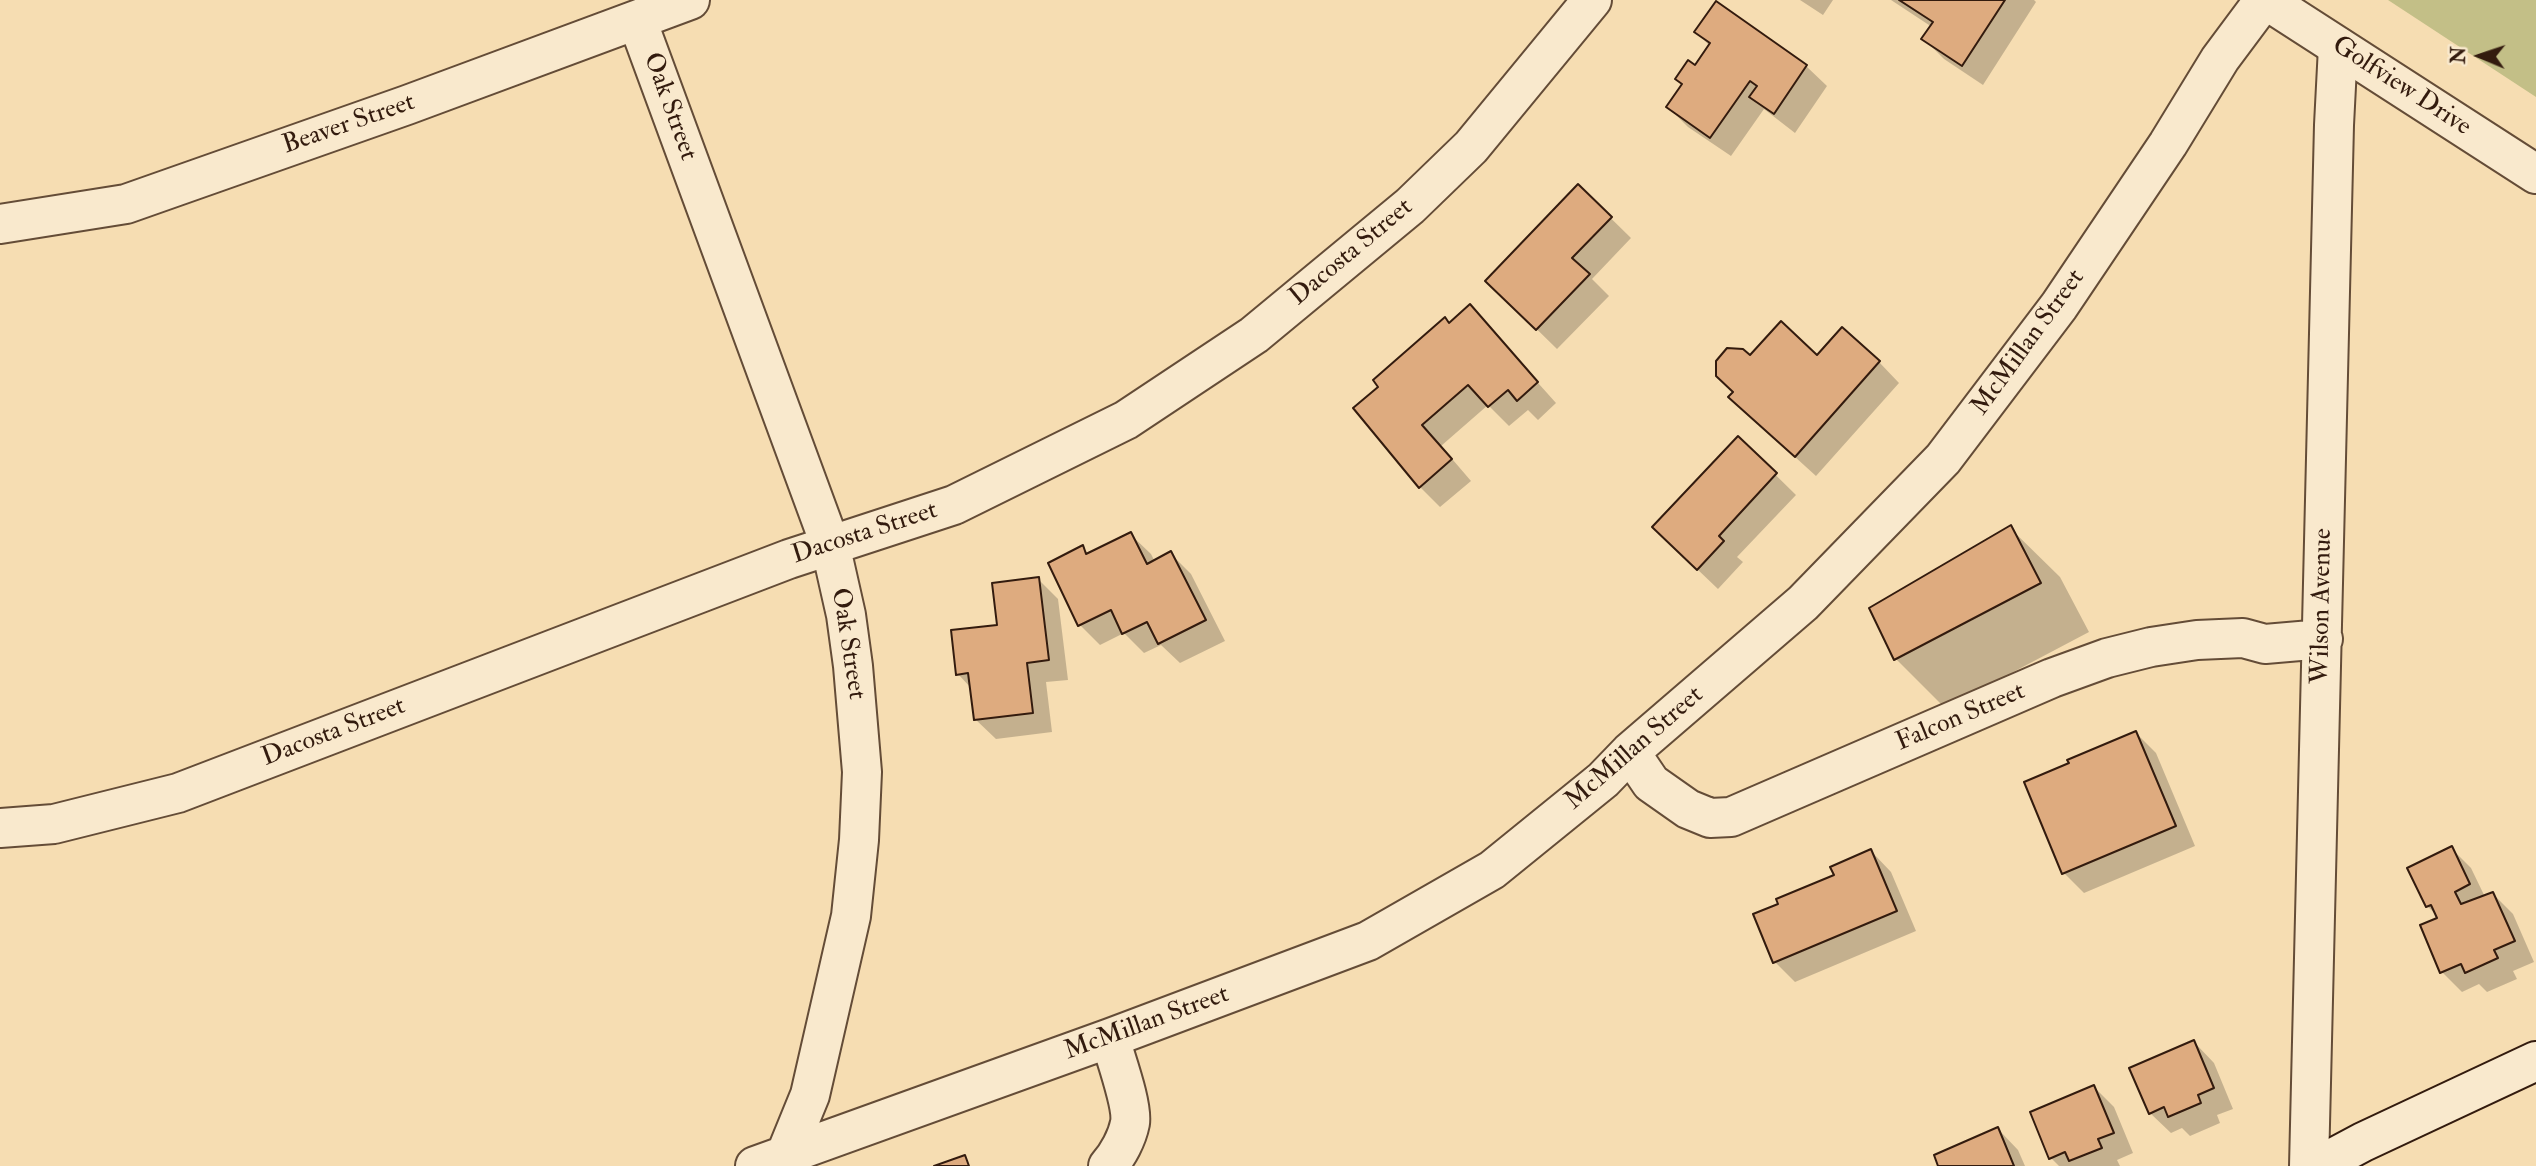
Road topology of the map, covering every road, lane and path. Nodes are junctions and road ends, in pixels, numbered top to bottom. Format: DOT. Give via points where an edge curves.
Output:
graph roads {
  1 [pos="690,0"];
  2 [pos="1592,0"];
  3 [pos="2265,0"];
  4 [pos="637,20"];
  5 [pos="2338,47"];
  6 [pos="2536,174"];
  7 [pos="0,224"];
  8 [pos="830,544"];
  9 [pos="2323,639"];
  10 [pos="1630,752"];
  11 [pos="0,828"];
  12 [pos="1110,1038"];
  13 [pos="2536,1061"];
  14 [pos="773,1163"];
  15 [pos="1108,1166"];
  16 [pos="2309,1166"];
  17 [pos="2318,1166"];
  1 -- 4 [label="street, Beaver Street"];
  2 -- 8 [label="street, Dacosta Street" via="1471,147 1410,206 1254,335 1126,420 967,499"];
  3 -- 5 [label="street, Golfview Drive"];
  3 -- 10 [label="street, McMillan Street" via="2220,59 2059,306 1943,458 1803,603"];
  4 -- 7 [label="street, Beaver Street" via="126,204"];
  4 -- 8 [label="street, Oak Street"];
  5 -- 6 [label="street, Golfview Drive"];
  5 -- 9 [label="street, Wilson Avenue"];
  8 -- 11 [label="street, Dacosta Street" via="178,793 54,824"];
  8 -- 14 [label="street, Oak Street" via="853,666 862,772 859,840 851,916 810,1095"];
  9 -- 10 [label="street, Falcon Street" via="2265,644 2243,638 2197,640 2107,658 1731,817 1710,818 1688,809 1651,783"];
  9 -- 16 [label="street, Wilson Avenue"];
  10 -- 12 [label="street, McMillan Street" via="1603,780 1492,870 1368,941"];
  12 -- 14 [label="street, McMillan Street"];
  12 -- 15 [label="street" via="1130,1122"];
  13 -- 17 [label="street"];
}
